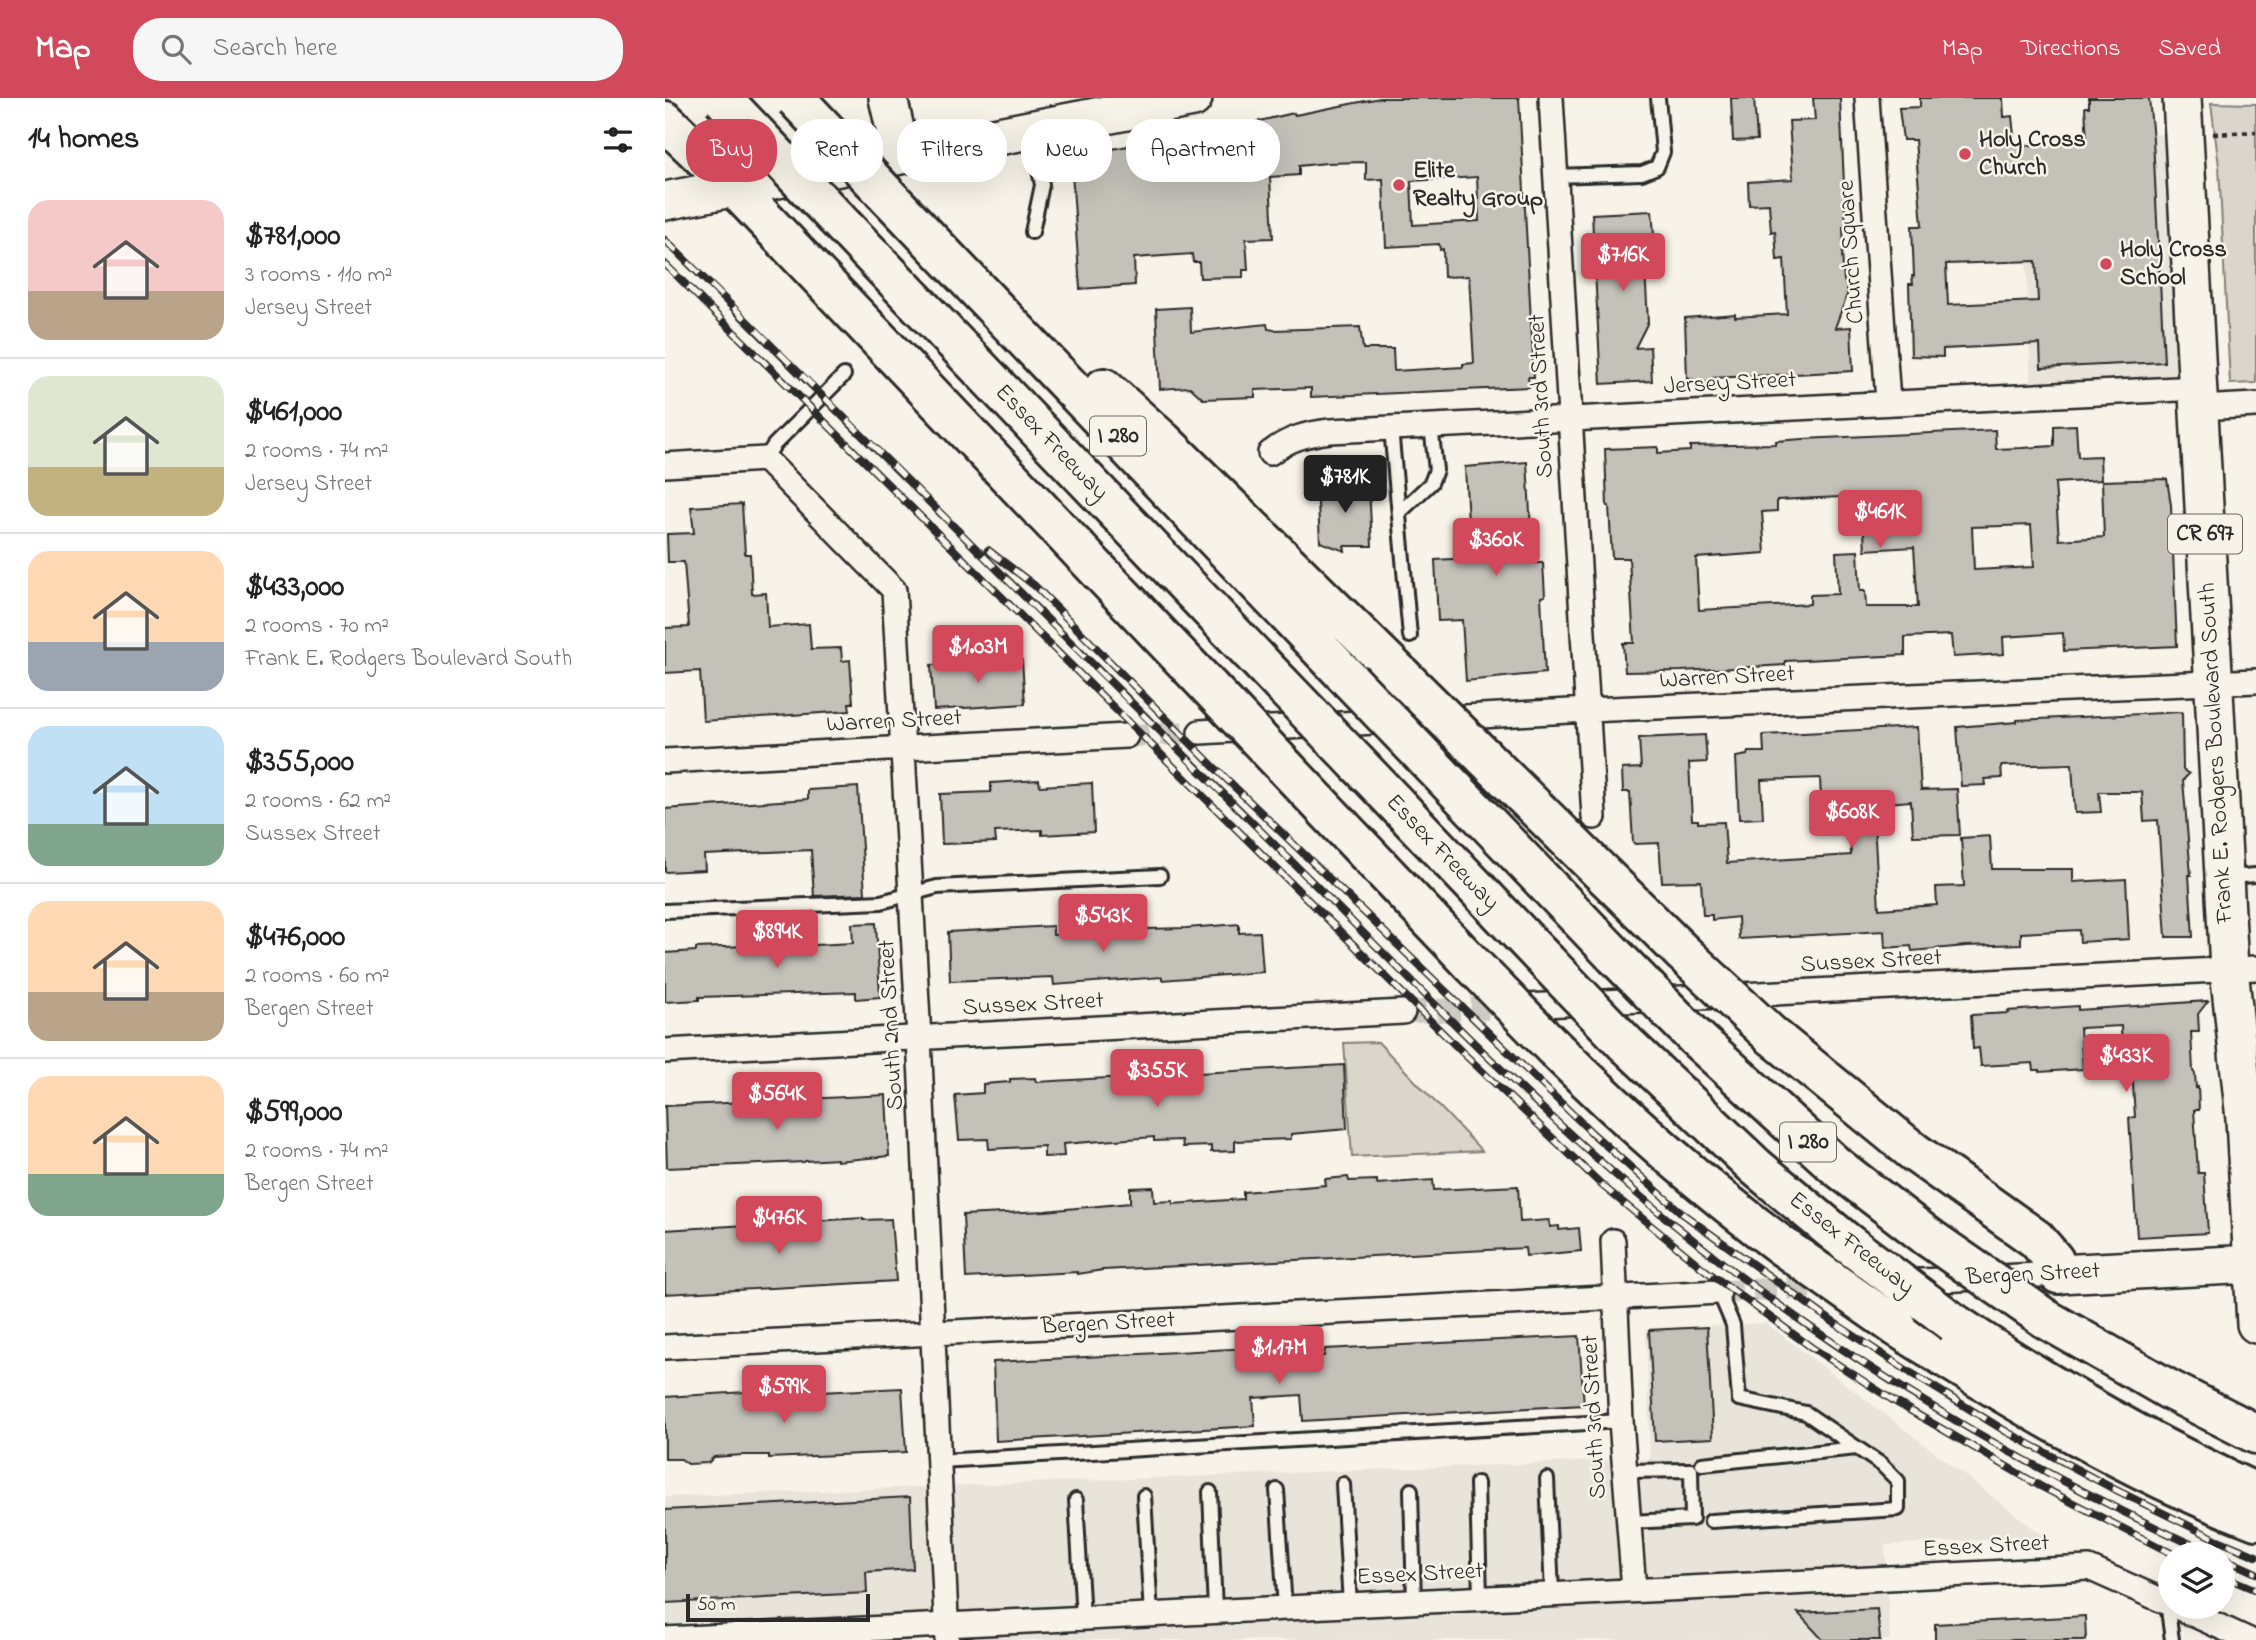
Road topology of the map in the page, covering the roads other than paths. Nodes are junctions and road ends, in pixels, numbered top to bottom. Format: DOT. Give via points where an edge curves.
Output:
graph roads {
  1 [pos="722,98"];
  2 [pos="795,98"];
  3 [pos="888,98"];
  4 [pos="1193,98"];
  5 [pos="1551,98"];
  6 [pos="1658,98"];
  7 [pos="1867,98"];
  8 [pos="2182,98"];
  9 [pos="1087,119"];
  10 [pos="665,121"];
  11 [pos="897,137"];
  12 [pos="897,156"];
  13 [pos="1555,176"];
  14 [pos="1041,182"];
  15 [pos="733,187"];
  16 [pos="665,201"];
  17 [pos="1032,232"];
  18 [pos="987,299"];
  19 [pos="844,375"];
  20 [pos="2198,398"];
  21 [pos="1888,402"];
  22 [pos="2256,405"];
  23 [pos="1569,418"];
  24 [pos="1431,426"];
  25 [pos="1391,428"];
  26 [pos="1270,453"];
  27 [pos="765,459"];
  28 [pos="665,465"];
  29 [pos="1399,513"];
  30 [pos="1410,636"];
  31 [pos="2256,681"];
  32 [pos="2213,683"];
  33 [pos="1588,710"];
  34 [pos="1200,732"];
  35 [pos="1126,736"];
  36 [pos="902,748"];
  37 [pos="665,761"];
  38 [pos="1594,817"];
  39 [pos="1160,876"];
  40 [pos="2240,876"];
  41 [pos="911,895"];
  42 [pos="665,911"];
  43 [pos="2242,968"];
  44 [pos="1489,1008"];
  45 [pos="1403,1012"];
  46 [pos="919,1038"];
  47 [pos="665,1051"];
  48 [pos="2251,1136"];
  49 [pos="1613,1241"];
  50 [pos="2254,1264"];
  51 [pos="2058,1274"];
  52 [pos="1811,1287"];
  53 [pos="1719,1292"];
  54 [pos="1615,1298"];
  55 [pos="2256,1324"];
  56 [pos="933,1333"];
  57 [pos="665,1347"];
  58 [pos="1621,1421"];
  59 [pos="2256,1434"];
  60 [pos="1857,1448"];
  61 [pos="940,1461"];
  62 [pos="1702,1464"];
  63 [pos="1625,1471"];
  64 [pos="1547,1479"];
  65 [pos="1477,1483"];
  66 [pos="1343,1484"];
  67 [pos="2212,1487"];
  68 [pos="1276,1490"];
  69 [pos="1411,1490"];
  70 [pos="1210,1492"];
  71 [pos="2256,1493"];
  72 [pos="1144,1496"];
  73 [pos="1076,1500"];
  74 [pos="2256,1520"];
  75 [pos="1711,1521"];
  76 [pos="1628,1522"];
  77 [pos="1634,1590"];
  78 [pos="1552,1594"];
  79 [pos="1481,1598"];
  80 [pos="2158,1598"];
  81 [pos="1414,1601"];
  82 [pos="1350,1605"];
  83 [pos="1285,1608"];
  84 [pos="1215,1611"];
  85 [pos="1151,1615"];
  86 [pos="1083,1618"];
  87 [pos="2171,1619"];
  88 [pos="2204,1619"];
  89 [pos="946,1633"];
  90 [pos="665,1639"];
  91 [pos="2172,1640"];
  92 [pos="2249,1640"];
  1 -- 67 [label="highway, Essex Freeway / I 280, bridge" via="1625,1043 1756,1167 1846,1242 1954,1322"];
  2 -- 18 [label="highway, I 280, bridge"];
  3 -- 11 [label="main road"];
  4 -- 9 [label="main road"];
  5 -- 13 [label="street, South 3rd Street"];
  6 -- 13 [label="lane" via="1663,152 1657,167 1642,173"];
  7 -- 21 [label="street, Church Square"];
  8 -- 20 [label="main road, Frank E. Rodgers Boulevard South / CR 697"];
  10 -- 15 [label="highway"];
  12 -- 15 [label="main road"];
  13 -- 23 [label="street, South 3rd Street"];
  14 -- 17 [label="lane"];
  15 -- 16 [label="main road"];
  15 -- 67 [label="highway, bridge" via="1472,964 1650,1140 1782,1246 1897,1327 2108,1451"];
  18 -- 51 [label="highway, bridge" via="1095,380 1154,433 1772,1035 1914,1152 2036,1239 2054,1260"];
  18 -- 59 [label="highway, I 280, bridge" via="1615,956 1827,1158 1928,1237 2046,1319"];
  19 -- 27 [label="lane"];
  20 -- 21 [label="street, Jersey Street"];
  20 -- 22 [label="street, Jersey Street"];
  20 -- 32 [label="main road, Frank E. Rodgers Boulevard South / CR 697"];
  21 -- 23 [label="street, Jersey Street"];
  23 -- 24 [label="street, Jersey Street"];
  23 -- 33 [label="street, South 3rd Street"];
  24 -- 25 [label="street, Jersey Street"];
  24 -- 29 [label="lane" via="1436,470 1431,483"];
  25 -- 26 [label="street, Jersey Street" via="1302,435"];
  25 -- 29 [label="lane"];
  27 -- 28 [label="street"];
  27 -- 36 [label="street, South 2nd Street" via="894,590"];
  29 -- 30 [label="lane"];
  31 -- 32 [label="street, Warren Street"];
  32 -- 33 [label="street, Warren Street"];
  32 -- 40 [label="main road, Frank E. Rodgers Boulevard South / CR 697"];
  33 -- 34 [label="street, Warren Street"];
  33 -- 38 [label="street, South 3rd Street"];
  35 -- 36 [label="street, Warren Street"];
  36 -- 37 [label="street, Warren Street"];
  36 -- 41 [label="street, South 2nd Street"];
  39 -- 41 [label="lane" via="937,887"];
  40 -- 43 [label="main road, Frank E. Rodgers Boulevard South / CR 697"];
  41 -- 42 [label="lane" via="881,902"];
  41 -- 46 [label="street, South 2nd Street"];
  43 -- 44 [label="street, Sussex Street"];
  43 -- 48 [label="main road, Frank E. Rodgers Boulevard South / CR 697"];
  45 -- 46 [label="street, Sussex Street"];
  46 -- 47 [label="street, Sussex Street"];
  46 -- 56 [label="street, South 2nd Street"];
  48 -- 50 [label="main road, Frank E. Rodgers Boulevard South / CR 697"];
  49 -- 54 [label="street, South 3rd Street"];
  50 -- 51 [label="main road, Bergen Street"];
  50 -- 55 [label="main road, Frank E. Rodgers Boulevard South / CR 697"];
  51 -- 52 [label="street, Bergen Street"];
  53 -- 54 [label="street, Bergen Street"];
  53 -- 60 [label="lane" via="1733,1325 1739,1399 1807,1413"];
  54 -- 56 [label="street, Bergen Street"];
  54 -- 58 [label="street, South 3rd Street"];
  56 -- 57 [label="street, Bergen Street"];
  56 -- 61 [label="street, South 2nd Street"];
  58 -- 61 [label="lane"];
  58 -- 63 [label="street, South 3rd Street"];
  60 -- 62 [label="lane"];
  60 -- 75 [label="lane" via="1898,1481 1898,1509"];
  61 -- 89 [label="street, South 2nd Street"];
  63 -- 76 [label="street, South 3rd Street"];
  63 -- 76 [label="lane" via="1691,1470 1692,1519"];
  64 -- 78 [label="lane"];
  65 -- 79 [label="lane"];
  66 -- 82 [label="lane"];
  67 -- 71 [label="highway, Essex Freeway / I 280"];
  67 -- 74 [label="highway"];
  68 -- 83 [label="lane"];
  69 -- 81 [label="lane"];
  70 -- 84 [label="lane"];
  72 -- 85 [label="lane"];
  73 -- 86 [label="lane"];
  76 -- 77 [label="street, South 3rd Street"];
  77 -- 78 [label="street, Essex Street"];
  77 -- 80 [label="street, Essex Street" via="2089,1568"];
  78 -- 79 [label="street, Essex Street"];
  79 -- 81 [label="street, Essex Street"];
  81 -- 82 [label="street, Essex Street"];
  82 -- 83 [label="street, Essex Street"];
  83 -- 84 [label="street, Essex Street"];
  84 -- 85 [label="street, Essex Street"];
  85 -- 86 [label="street, Essex Street"];
  86 -- 89 [label="street, Essex Street"];
  87 -- 91 [label="lane"];
  88 -- 92 [label="street, Essex Street"];
  89 -- 90 [label="street, Essex Street"];
}
